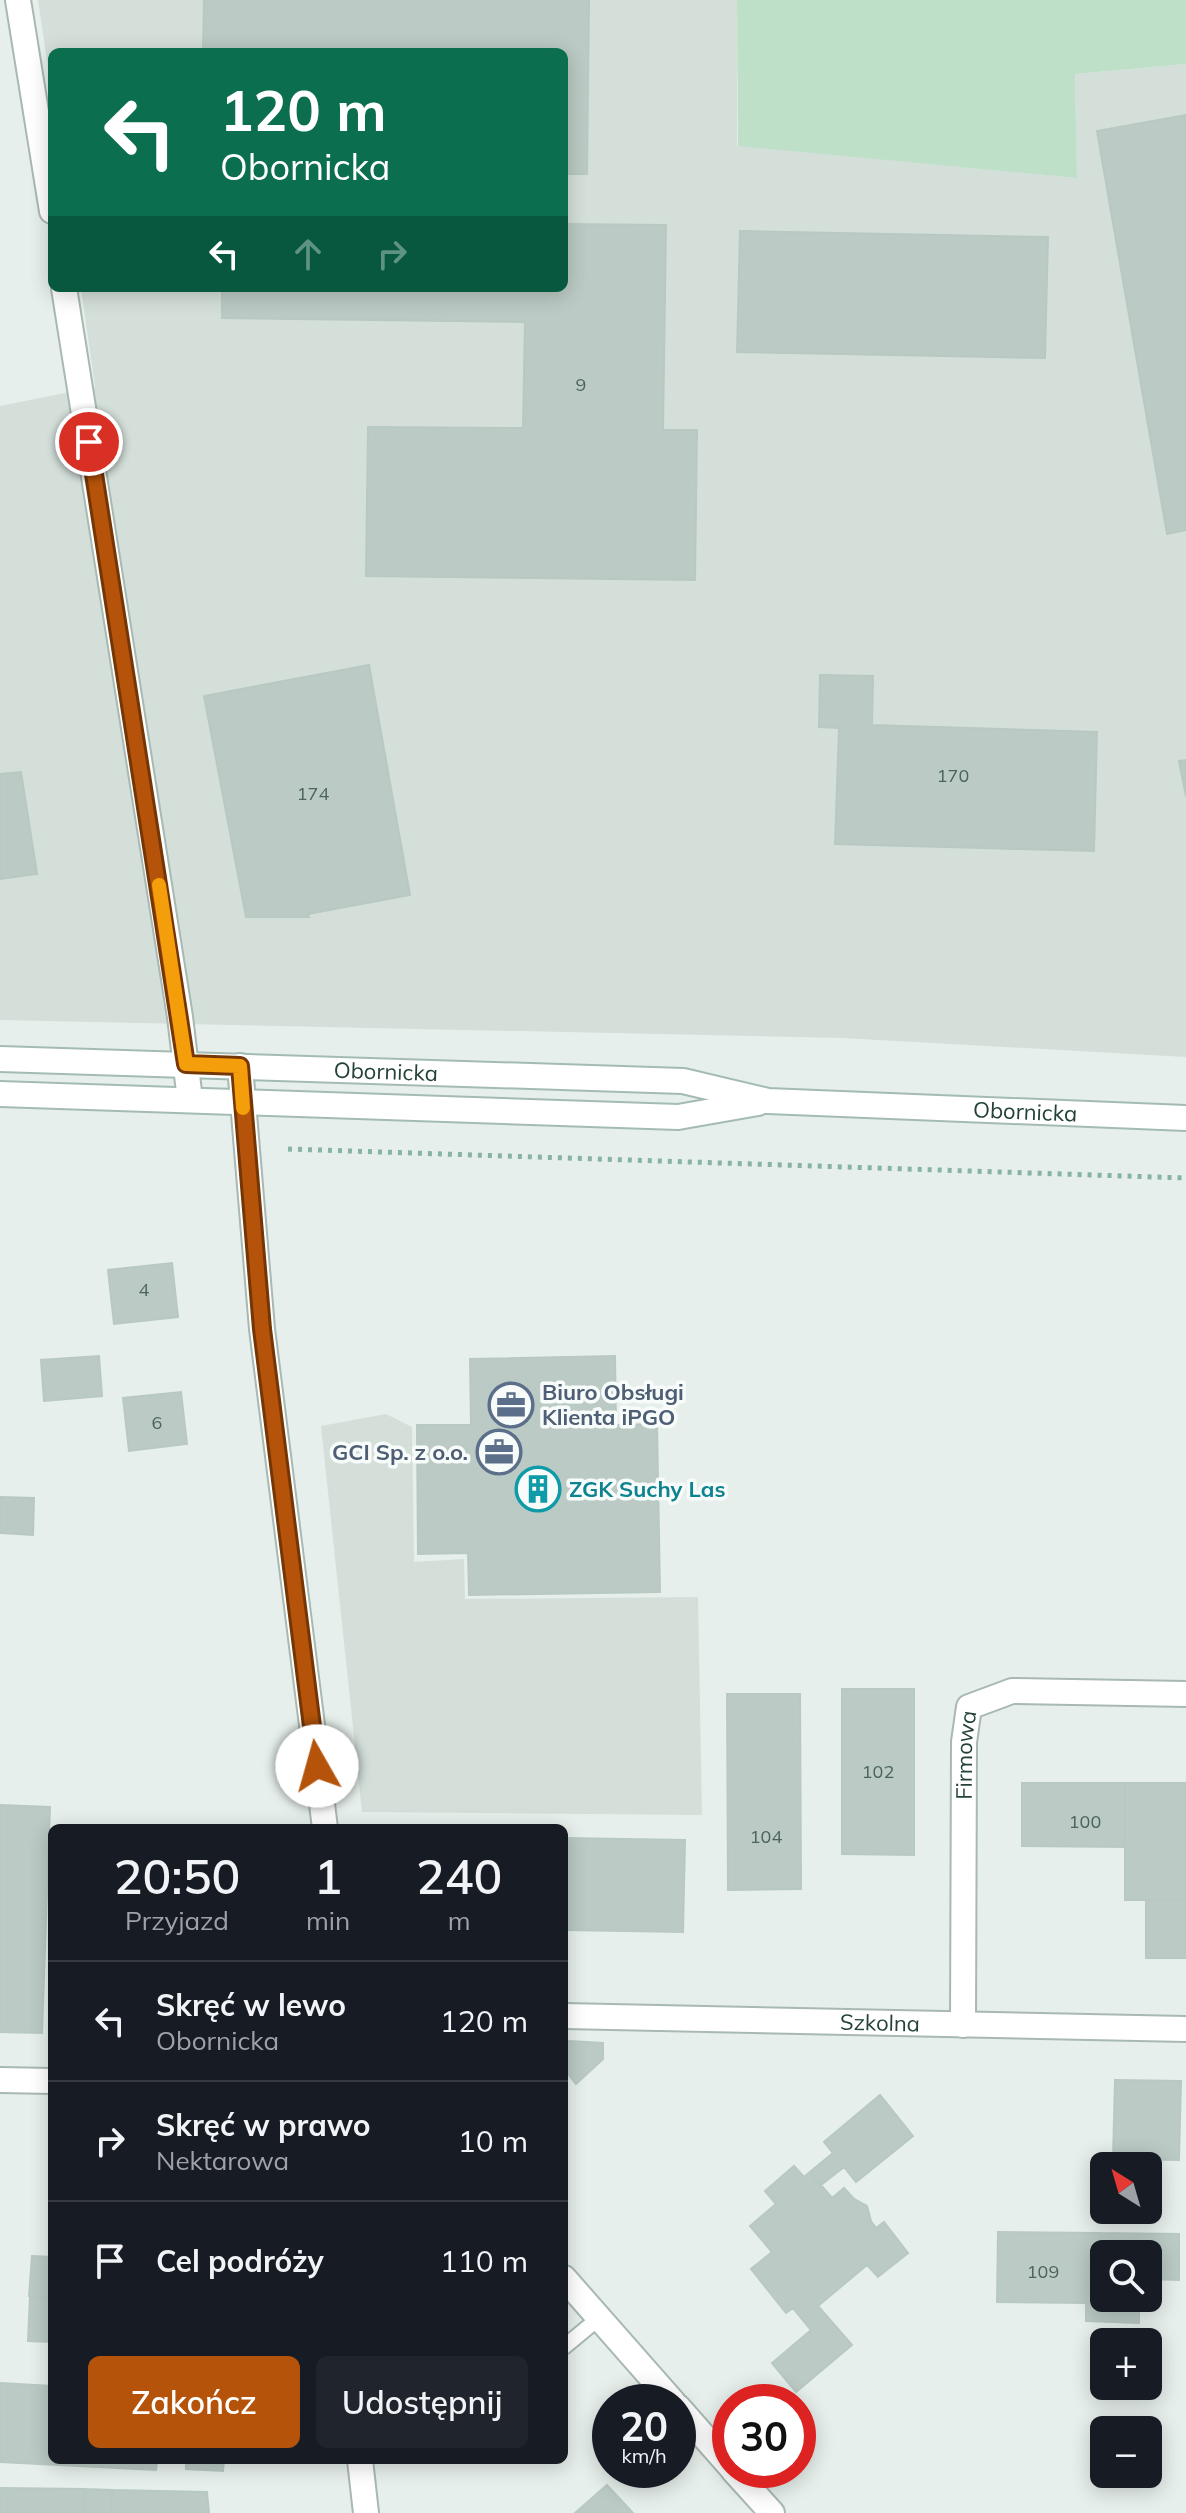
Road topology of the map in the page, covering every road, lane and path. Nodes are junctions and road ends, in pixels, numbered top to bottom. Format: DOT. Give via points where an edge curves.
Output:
graph roads {
  1 [pos="18,0"];
  2 [pos="48,186"];
  3 [pos="65,292"];
  4 [pos="0,1059"];
  5 [pos="186,1064"];
  6 [pos="240,1066"];
  7 [pos="0,1094"];
  8 [pos="190,1100"];
  9 [pos="768,1101"];
  10 [pos="243,1102"];
  11 [pos="1186,1118"];
  12 [pos="288,1149"];
  13 [pos="1186,1178"];
  14 [pos="1186,1694"];
  15 [pos="324,1824"];
  16 [pos="568,2017"];
  17 [pos="963,2025"];
  18 [pos="1186,2029"];
  19 [pos="0,2080"];
  20 [pos="48,2081"];
  21 [pos="568,2283"];
  22 [pos="599,2318"];
  23 [pos="568,2344"];
  24 [pos="657,2384"];
  25 [pos="696,2427"];
  26 [pos="712,2445"];
  27 [pos="360,2464"];
  28 [pos="750,2488"];
  29 [pos="366,2513"];
  30 [pos="772,2513"];
  1 -- 2 [label="street"];
  3 -- 5 [label="street"];
  4 -- 5 [label="street, Obornicka"];
  5 -- 6 [label="street, Obornicka"];
  5 -- 8 [label="street"];
  6 -- 9 [label="street, Obornicka" via="683,1081"];
  6 -- 10 [label="street"];
  7 -- 8 [label="street, Obornicka"];
  8 -- 10 [label="street, Obornicka"];
  9 -- 10 [label="street, Obornicka" via="678,1117"];
  9 -- 11 [label="street, Obornicka"];
  10 -- 15 [label="street" via="262,1329"];
  12 -- 13 [label="path"];
  14 -- 17 [label="street, Firmowa" via="1012,1691 969,1707 964,1742"];
  16 -- 17 [label="street, Szkolna"];
  17 -- 18 [label="street, Szkolna"];
  19 -- 20 [label="street"];
  21 -- 22 [label="street"];
  22 -- 23 [label="lane"];
  22 -- 24 [label="street"];
  25 -- 26 [label="street"];
  27 -- 29 [label="street"];
  28 -- 30 [label="street"];
}
